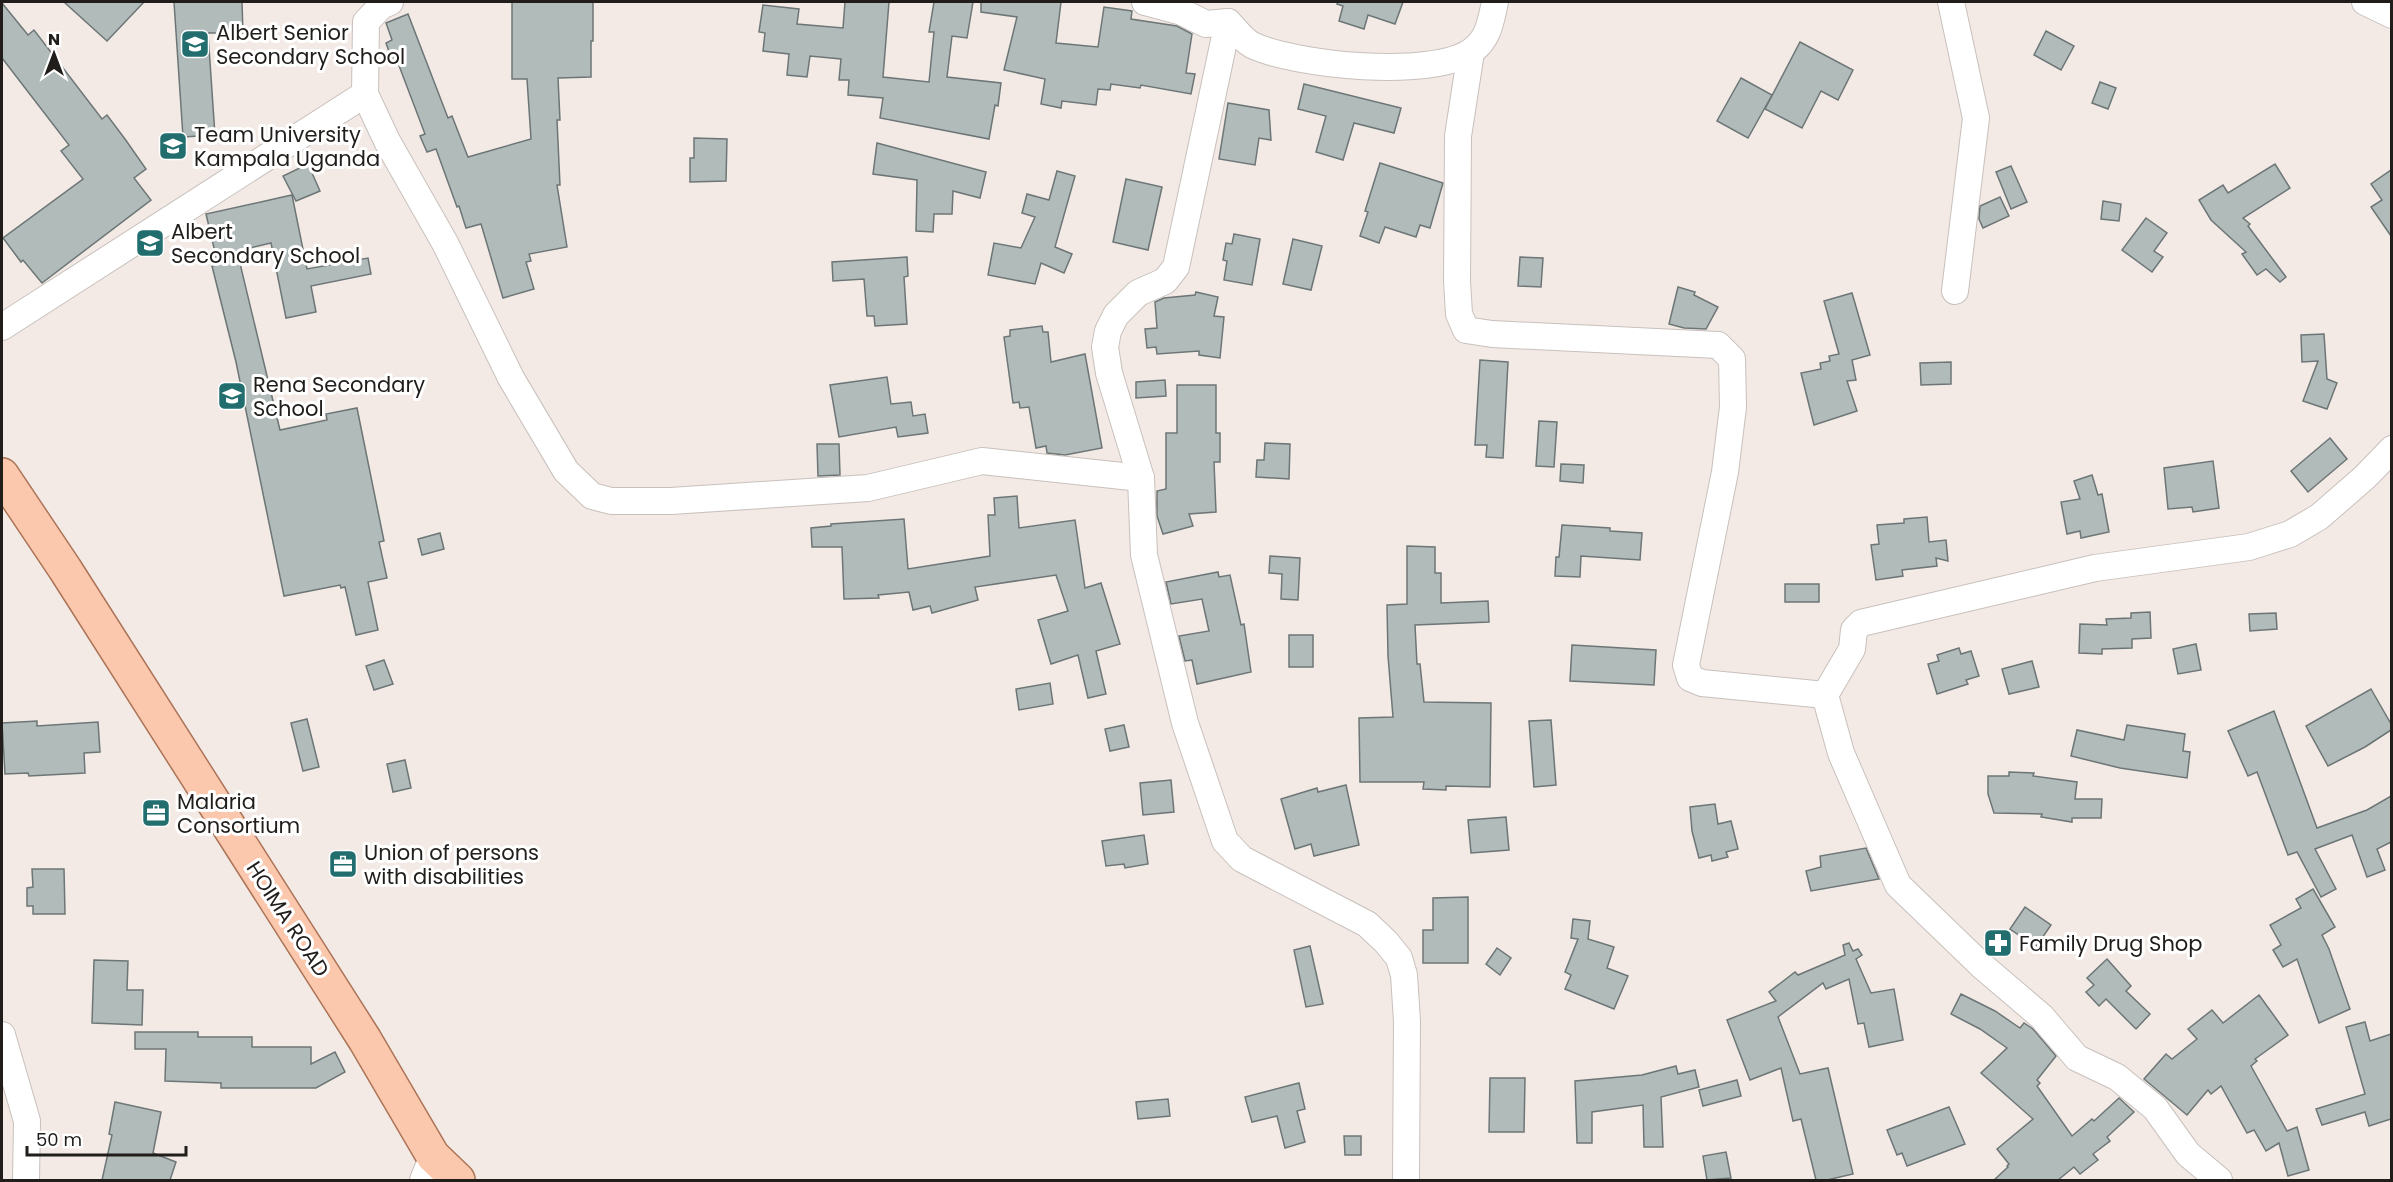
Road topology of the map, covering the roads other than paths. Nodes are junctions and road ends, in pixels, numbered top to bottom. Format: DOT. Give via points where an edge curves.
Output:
graph roads {
  1 [pos="390,2"];
  2 [pos="1145,2"];
  3 [pos="1496,2"];
  4 [pos="1952,2"];
  5 [pos="2365,2"];
  6 [pos="2391,15"];
  7 [pos="1228,22"];
  8 [pos="1472,52"];
  9 [pos="365,94"];
  10 [pos="1955,291"];
  11 [pos="2,327"];
  12 [pos="2391,449"];
  13 [pos="2,476"];
  14 [pos="1141,478"];
  15 [pos="1825,694"];
  16 [pos="2,1035"];
  17 [pos="428,1168"];
  18 [pos="26,1180"];
  19 [pos="458,1180"];
  20 [pos="1406,1180"];
  21 [pos="2219,1180"];
  1 -- 9 [label="street" via="366,22"];
  2 -- 7 [label="street" via="1182,12 1206,24"];
  3 -- 8 [label="street" via="1487,36"];
  4 -- 10 [label="street" via="1976,118"];
  5 -- 6 [label="street"];
  7 -- 8 [label="street" via="1250,44 1292,59 1380,68 1440,63"];
  7 -- 14 [label="street" via="1176,267 1165,281 1138,293 1116,315 1108,331 1108,373"];
  8 -- 15 [label="street" via="1458,136 1457,281 1460,314 1467,330 1718,345 1732,359 1733,407 1725,472 1686,665 1690,678 1702,683"];
  9 -- 11 [label="street"];
  9 -- 14 [label="street" via="445,243 511,378 566,471 592,495 611,501 671,501 868,488 982,461"];
  12 -- 15 [label="street" via="2319,517 2270,541 2095,568 1861,623 1854,630 1852,649"];
  13 -- 17 [label="main road, HOIMA ROAD" via="365,1040"];
  14 -- 20 [label="street" via="1144,555 1185,723 1225,841 1242,859 1367,924 1399,958 1407,1021"];
  15 -- 21 [label="street" via="1841,753 1898,885 2042,1017 2077,1058 2117,1077 2155,1108 2188,1154"];
  16 -- 18 [label="street" via="27,1121"];
  17 -- 19 [label="main road, HOIMA ROAD"];
}
